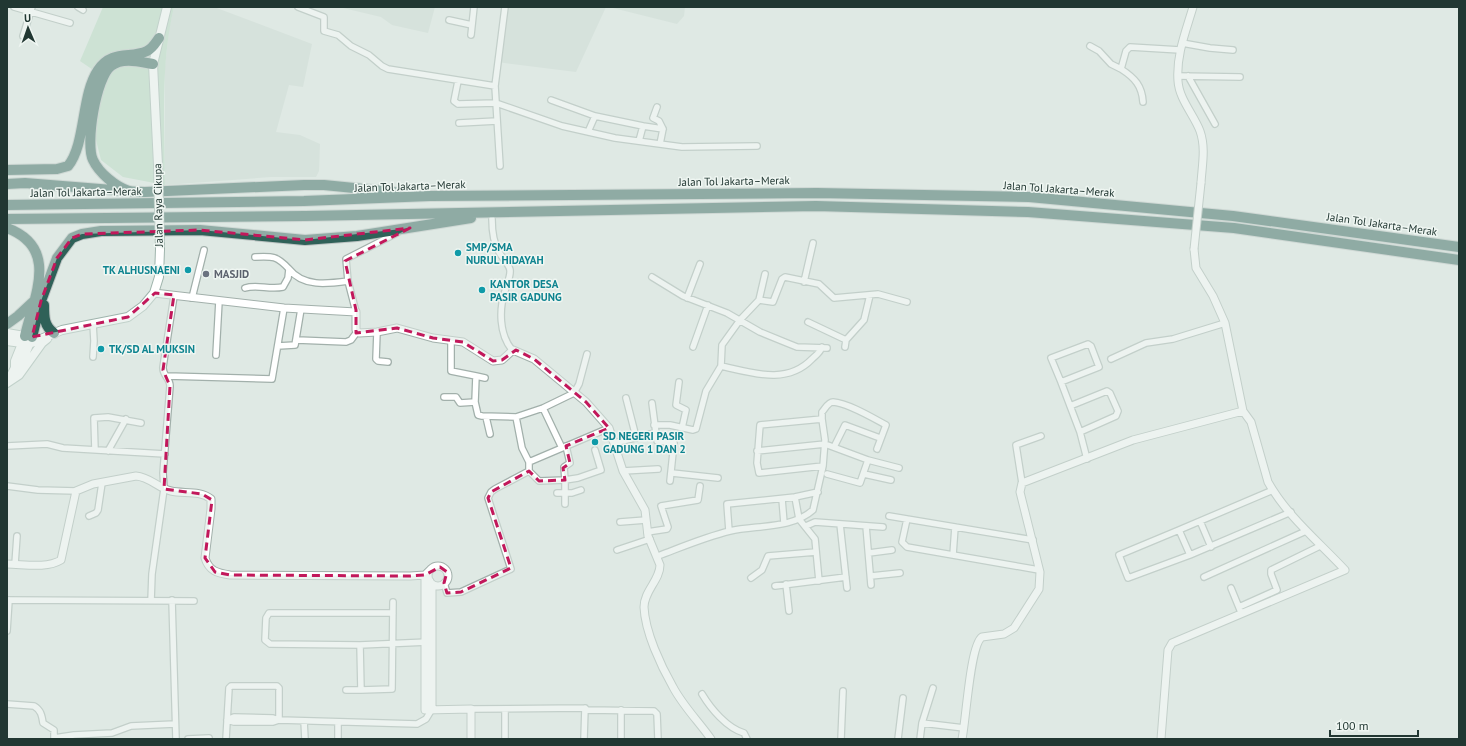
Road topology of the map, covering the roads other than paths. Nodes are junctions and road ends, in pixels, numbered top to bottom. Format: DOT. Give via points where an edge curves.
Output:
graph roads {
  1 [pos="14,7"];
  2 [pos="167,7"];
  3 [pos="298,7"];
  4 [pos="474,7"];
  5 [pos="505,7"];
  6 [pos="1193,7"];
  7 [pos="31,9"];
  8 [pos="449,20"];
  9 [pos="70,23"];
  10 [pos="472,25"];
  11 [pos="471,35"];
  12 [pos="23,36"];
  13 [pos="159,38"];
  14 [pos="1182,43"];
  15 [pos="1090,46"];
  16 [pos="1180,50"];
  17 [pos="1233,50"];
  18 [pos="153,64"];
  19 [pos="1121,69"];
  20 [pos="1178,76"];
  21 [pos="1188,76"];
  22 [pos="1240,77"];
  23 [pos="458,81"];
  24 [pos="495,86"];
  25 [pos="551,100"];
  26 [pos="1142,102"];
  27 [pos="496,103"];
  28 [pos="657,107"];
  29 [pos="595,116"];
  30 [pos="497,121"];
  31 [pos="459,123"];
  32 [pos="1215,124"];
  33 [pos="643,126"];
  34 [pos="663,129"];
  35 [pos="588,132"];
  36 [pos="639,141"];
  37 [pos="660,144"];
  38 [pos="757,146"];
  39 [pos="500,166"];
  40 [pos="7,170"];
  41 [pos="7,184"];
  42 [pos="129,191"];
  43 [pos="430,196"];
  44 [pos="7,205"];
  45 [pos="492,216"];
  46 [pos="7,219"];
  47 [pos="7,228"];
  48 [pos="410,228"];
  49 [pos="813,243"];
  50 [pos="1459,247"];
  51 [pos="204,250"];
  52 [pos="255,257"];
  53 [pos="1459,260"];
  54 [pos="700,264"];
  55 [pos="290,269"];
  56 [pos="766,274"];
  57 [pos="652,276"];
  58 [pos="348,281"];
  59 [pos="804,282"];
  60 [pos="46,287"];
  61 [pos="245,288"];
  62 [pos="154,293"];
  63 [pos="870,295"];
  64 [pos="174,296"];
  65 [pos="192,298"];
  66 [pos="687,298"];
  67 [pos="759,300"];
  68 [pos="218,301"];
  69 [pos="33,302"];
  70 [pos="907,302"];
  71 [pos="708,305"];
  72 [pos="284,308"];
  73 [pos="301,309"];
  74 [pos="356,311"];
  75 [pos="740,320"];
  76 [pos="808,322"];
  77 [pos="1225,323"];
  78 [pos="7,324"];
  79 [pos="93,324"];
  80 [pos="357,332"];
  81 [pos="377,332"];
  82 [pos="7,333"];
  83 [pos="54,333"];
  84 [pos="297,340"];
  85 [pos="846,340"];
  86 [pos="7,341"];
  87 [pos="27,341"];
  88 [pos="451,341"];
  89 [pos="278,346"];
  90 [pos="693,347"];
  91 [pos="845,347"];
  92 [pos="512,350"];
  93 [pos="587,354"];
  94 [pos="216,355"];
  95 [pos="93,357"];
  96 [pos="1111,359"];
  97 [pos="388,362"];
  98 [pos="721,366"];
  99 [pos="167,376"];
  100 [pos="476,376"];
  101 [pos="485,378"];
  102 [pos="680,382"];
  103 [pos="1061,382"];
  104 [pos="7,383"];
  105 [pos="574,393"];
  106 [pos="444,397"];
  107 [pos="626,398"];
  108 [pos="475,402"];
  109 [pos="652,403"];
  110 [pos="1070,406"];
  111 [pos="543,408"];
  112 [pos="1243,411"];
  113 [pos="486,417"];
  114 [pos="516,417"];
  115 [pos="126,419"];
  116 [pos="822,419"];
  117 [pos="141,423"];
  118 [pos="654,425"];
  119 [pos="609,428"];
  120 [pos="682,428"];
  121 [pos="1080,432"];
  122 [pos="655,433"];
  123 [pos="490,434"];
  124 [pos="1041,436"];
  125 [pos="636,437"];
  126 [pos="880,438"];
  127 [pos="614,443"];
  128 [pos="830,445"];
  129 [pos="7,446"];
  130 [pos="564,447"];
  131 [pos="877,449"];
  132 [pos="95,450"];
  133 [pos="595,450"];
  134 [pos="108,451"];
  135 [pos="758,451"];
  136 [pos="164,454"];
  137 [pos="1087,459"];
  138 [pos="868,460"];
  139 [pos="529,462"];
  140 [pos="823,466"];
  141 [pos="899,468"];
  142 [pos="658,469"];
  143 [pos="529,471"];
  144 [pos="623,471"];
  145 [pos="672,473"];
  146 [pos="827,474"];
  147 [pos="864,474"];
  148 [pos="718,478"];
  149 [pos="565,480"];
  150 [pos="892,480"];
  151 [pos="670,481"];
  152 [pos="102,483"];
  153 [pos="1022,483"];
  154 [pos="7,486"];
  155 [pos="700,486"];
  156 [pos="164,489"];
  157 [pos="581,490"];
  158 [pos="1273,490"];
  159 [pos="76,491"];
  160 [pos="818,492"];
  161 [pos="557,493"];
  162 [pos="566,493"];
  163 [pos="795,497"];
  164 [pos="782,498"];
  165 [pos="566,504"];
  166 [pos="1291,512"];
  167 [pos="89,516"];
  168 [pos="889,516"];
  169 [pos="800,519"];
  170 [pos="908,519"];
  171 [pos="646,520"];
  172 [pos="1200,521"];
  173 [pos="620,522"];
  174 [pos="784,522"];
  175 [pos="840,524"];
  176 [pos="805,526"];
  177 [pos="866,526"];
  178 [pos="883,527"];
  179 [pos="955,527"];
  180 [pos="1179,530"];
  181 [pos="728,531"];
  182 [pos="1306,531"];
  183 [pos="16,536"];
  184 [pos="648,536"];
  185 [pos="1032,540"];
  186 [pos="1320,546"];
  187 [pos="1210,547"];
  188 [pos="617,550"];
  189 [pos="892,550"];
  190 [pos="816,552"];
  191 [pos="868,553"];
  192 [pos="953,555"];
  193 [pos="1190,555"];
  194 [pos="658,556"];
  195 [pos="11,564"];
  196 [pos="1039,570"];
  197 [pos="900,573"];
  198 [pos="871,576"];
  199 [pos="846,577"];
  200 [pos="1204,577"];
  201 [pos="426,578"];
  202 [pos="750,578"];
  203 [pos="819,581"];
  204 [pos="444,584"];
  205 [pos="786,584"];
  206 [pos="871,585"];
  207 [pos="775,586"];
  208 [pos="848,588"];
  209 [pos="1231,588"];
  210 [pos="8,600"];
  211 [pos="172,600"];
  212 [pos="151,601"];
  213 [pos="194,601"];
  214 [pos="394,602"];
  215 [pos="789,611"];
  216 [pos="1240,611"];
  217 [pos="393,613"];
  218 [pos="7,631"];
  219 [pos="429,644"];
  220 [pos="360,645"];
  221 [pos="392,645"];
  222 [pos="933,688"];
  223 [pos="346,690"];
  224 [pos="361,690"];
  225 [pos="843,691"];
  226 [pos="702,694"];
  227 [pos="903,698"];
  228 [pos="7,704"];
  229 [pos="585,708"];
  230 [pos="471,709"];
  231 [pos="505,709"];
  232 [pos="621,710"];
  233 [pos="428,712"];
  234 [pos="227,720"];
  235 [pos="279,720"];
  236 [pos="304,721"];
  237 [pos="338,722"];
  238 [pos="922,723"];
  239 [pos="175,724"];
  240 [pos="964,728"];
  241 [pos="54,738"];
  242 [pos="209,738"];
  243 [pos="176,739"];
  244 [pos="188,739"];
  245 [pos="226,739"];
  246 [pos="305,739"];
  247 [pos="338,739"];
  248 [pos="471,739"];
  249 [pos="505,739"];
  250 [pos="584,739"];
  251 [pos="621,739"];
  252 [pos="658,739"];
  253 [pos="711,739"];
  254 [pos="746,739"];
  255 [pos="841,739"];
  256 [pos="898,739"];
  257 [pos="920,739"];
  258 [pos="962,739"];
  259 [pos="1161,739"];
  1 -- 7 [label="street"];
  2 -- 13 [label="main road, Jalan Raya Cikupa"];
  3 -- 23 [label="street" via="324,17 324,31 338,35 384,68"];
  4 -- 10 [label="street"];
  5 -- 24 [label="street"];
  6 -- 14 [label="street"];
  7 -- 9 [label="street"];
  7 -- 12 [label="street"];
  8 -- 10 [label="street"];
  10 -- 11 [label="street"];
  13 -- 18 [label="main road, Jalan Raya Cikupa"];
  13 -- 40 [label="highway" via="146,52 114,57 99,68 90,85 78,141 68,166 57,169"];
  14 -- 16 [label="street"];
  14 -- 17 [label="street"];
  15 -- 19 [label="street"];
  16 -- 19 [label="street" via="1130,47 1126,50"];
  16 -- 20 [label="street"];
  18 -- 42 [label="highway" via="131,60 111,66 104,76 94,111 92,159 109,180"];
  18 -- 62 [label="main road, Jalan Raya Cikupa, bridge" via="160,249 159,277"];
  19 -- 26 [label="street" via="1139,84"];
  20 -- 21 [label="street"];
  20 -- 77 [label="street, bridge" via="1180,90 1201,132 1204,148 1194,249 1196,268"];
  21 -- 22 [label="street"];
  21 -- 32 [label="street"];
  23 -- 24 [label="street"];
  23 -- 27 [label="street" via="454,97 458,104"];
  24 -- 27 [label="street"];
  25 -- 29 [label="street"];
  27 -- 30 [label="street"];
  27 -- 35 [label="street" via="562,126"];
  28 -- 34 [label="street" via="653,118 659,121"];
  29 -- 33 [label="street"];
  29 -- 35 [label="street"];
  30 -- 31 [label="street"];
  30 -- 39 [label="street"];
  33 -- 34 [label="street"];
  33 -- 36 [label="street"];
  34 -- 37 [label="street"];
  35 -- 36 [label="street"];
  36 -- 37 [label="street"];
  37 -- 38 [label="street" via="682,147"];
  41 -- 42 [label="highway" via="25,183"];
  42 -- 43 [label="highway" via="324,185"];
  43 -- 44 [label="highway, Jalan Tol Jakarta–Merak" via="304,201"];
  43 -- 50 [label="highway, Jalan Tol Jakarta–Merak" via="817,192 1029,198 1233,216"];
  45 -- 46 [label="highway"];
  45 -- 48 [label="highway"];
  45 -- 53 [label="highway" via="816,206 1028,212 1234,228"];
  45 -- 92 [label="street" via="493,236 498,251 510,268 501,309 505,339"];
  47 -- 69 [label="highway" via="23,236 37,253 41,267"];
  48 -- 58 [label="street" via="350,256 345,262"];
  48 -- 60 [label="highway" via="358,236 305,240 200,230 102,231 82,234 66,244 57,258"];
  49 -- 59 [label="street"];
  51 -- 65 [label="street"];
  52 -- 55 [label="street" via="274,256"];
  54 -- 66 [label="street"];
  55 -- 58 [label="street" via="297,278 306,281"];
  55 -- 61 [label="street" via="283,288 253,285"];
  56 -- 67 [label="street"];
  57 -- 66 [label="street"];
  58 -- 74 [label="street"];
  59 -- 63 [label="street" via="821,285 834,298"];
  59 -- 67 [label="street" via="783,277 773,302"];
  60 -- 83 [label="highway" via="44,315 46,326"];
  60 -- 87 [label="highway"];
  62 -- 64 [label="street"];
  62 -- 79 [label="main road, Jalan Raya Cikupa" via="143,306 128,317"];
  63 -- 70 [label="street" via="878,294"];
  63 -- 85 [label="street" via="864,320"];
  64 -- 65 [label="street"];
  64 -- 99 [label="street" via="163,367"];
  65 -- 68 [label="street"];
  66 -- 71 [label="street"];
  67 -- 75 [label="street"];
  68 -- 72 [label="street"];
  68 -- 94 [label="street"];
  69 -- 78 [label="highway"];
  69 -- 87 [label="highway"];
  71 -- 75 [label="street"];
  71 -- 90 [label="street"];
  72 -- 73 [label="street"];
  72 -- 89 [label="street"];
  73 -- 74 [label="street"];
  73 -- 84 [label="street"];
  74 -- 80 [label="street"];
  75 -- 98 [label="street" via="722,345"];
  75 -- 98 [label="street" via="760,332 792,345 825,348 804,368 779,375"];
  76 -- 85 [label="street"];
  77 -- 96 [label="street" via="1173,339 1146,343"];
  77 -- 112 [label="street"];
  79 -- 83 [label="main road, Jalan Raya Cikupa"];
  79 -- 95 [label="street"];
  80 -- 81 [label="street"];
  80 -- 84 [label="street" via="346,342"];
  81 -- 88 [label="street" via="397,328"];
  81 -- 97 [label="street" via="376,359"];
  82 -- 87 [label="main road"];
  83 -- 87 [label="main road, Jalan Raya Cikupa"];
  83 -- 104 [label="main road" via="42,343 19,375"];
  84 -- 89 [label="street" via="294,346"];
  85 -- 91 [label="street"];
  86 -- 87 [label="main road"];
  87 -- 104 [label="main road"];
  88 -- 92 [label="street" via="463,342 493,361 502,360"];
  88 -- 100 [label="street" via="450,372"];
  89 -- 99 [label="street" via="273,377 269,380"];
  92 -- 105 [label="street" via="534,359"];
  93 -- 105 [label="street"];
  98 -- 120 [label="street" via="706,391 696,429"];
  99 -- 136 [label="street" via="170,386"];
  100 -- 101 [label="street"];
  100 -- 108 [label="street"];
  102 -- 120 [label="street" via="676,405 686,410"];
  103 -- 103 [label="street" via="1051,358 1090,345 1099,367"];
  103 -- 110 [label="street"];
  105 -- 111 [label="street"];
  105 -- 119 [label="street" via="597,413"];
  106 -- 108 [label="street" via="456,397 460,403"];
  107 -- 125 [label="street"];
  108 -- 113 [label="street" via="478,415"];
  109 -- 118 [label="street"];
  110 -- 121 [label="street"];
  110 -- 121 [label="street" via="1107,391 1118,411 1116,416"];
  111 -- 114 [label="street"];
  111 -- 130 [label="street"];
  112 -- 137 [label="street" via="1134,440"];
  112 -- 158 [label="street" via="1251,422 1266,476"];
  113 -- 114 [label="street"];
  113 -- 123 [label="street"];
  114 -- 139 [label="street" via="522,448"];
  115 -- 117 [label="street"];
  115 -- 132 [label="street" via="94,418"];
  115 -- 134 [label="street"];
  116 -- 126 [label="street" via="822,412 829,404 833,402 846,406 886,425"];
  116 -- 128 [label="street"];
  116 -- 135 [label="street" via="760,425"];
  118 -- 120 [label="street"];
  118 -- 122 [label="street"];
  119 -- 127 [label="street"];
  119 -- 130 [label="street"];
  121 -- 137 [label="street"];
  122 -- 125 [label="street"];
  122 -- 145 [label="street" via="658,441 674,443"];
  124 -- 153 [label="street" via="1016,445"];
  125 -- 127 [label="street"];
  126 -- 128 [label="street" via="845,425"];
  126 -- 131 [label="street"];
  127 -- 144 [label="street"];
  128 -- 135 [label="street"];
  128 -- 138 [label="street"];
  128 -- 140 [label="street"];
  129 -- 132 [label="street" via="47,444"];
  130 -- 139 [label="street"];
  130 -- 149 [label="street" via="570,463 564,468"];
  132 -- 134 [label="street"];
  133 -- 149 [label="street" via="601,470"];
  134 -- 136 [label="street"];
  135 -- 140 [label="street" via="759,473"];
  136 -- 156 [label="street"];
  137 -- 153 [label="street"];
  138 -- 141 [label="street"];
  138 -- 147 [label="street"];
  139 -- 143 [label="street"];
  140 -- 160 [label="street"];
  142 -- 144 [label="street"];
  143 -- 149 [label="street" via="539,481"];
  143 -- 204 [label="street" via="496,488 488,498 511,568 461,592 448,593"];
  144 -- 171 [label="street" via="643,506"];
  145 -- 148 [label="street"];
  145 -- 151 [label="street"];
  146 -- 147 [label="street" via="860,483"];
  147 -- 150 [label="street"];
  149 -- 162 [label="street"];
  152 -- 156 [label="street" via="143,476"];
  152 -- 159 [label="street"];
  152 -- 167 [label="street" via="98,510"];
  153 -- 185 [label="street" via="1020,492"];
  154 -- 159 [label="street"];
  155 -- 184 [label="street" via="698,500 661,506 668,527"];
  156 -- 201 [label="street" via="202,494 211,499 205,558 215,572 230,575"];
  156 -- 212 [label="street" via="152,574"];
  157 -- 162 [label="street"];
  158 -- 166 [label="street"];
  158 -- 172 [label="street"];
  159 -- 195 [label="street" via="61,560 43,565"];
  160 -- 163 [label="street"];
  160 -- 169 [label="street" via="813,510"];
  161 -- 162 [label="street"];
  162 -- 165 [label="street"];
  163 -- 164 [label="street"];
  163 -- 169 [label="street"];
  164 -- 174 [label="street"];
  164 -- 181 [label="street" via="727,504"];
  166 -- 182 [label="street"];
  166 -- 187 [label="street"];
  168 -- 170 [label="street"];
  169 -- 174 [label="street"];
  169 -- 176 [label="street"];
  170 -- 179 [label="street"];
  170 -- 192 [label="street" via="902,542 905,546"];
  171 -- 173 [label="street"];
  171 -- 184 [label="street"];
  172 -- 180 [label="street"];
  172 -- 187 [label="street"];
  174 -- 181 [label="street"];
  175 -- 176 [label="street" via="815,522"];
  175 -- 177 [label="street"];
  175 -- 199 [label="street"];
  176 -- 190 [label="street" via="814,536"];
  177 -- 178 [label="street"];
  177 -- 191 [label="street"];
  179 -- 185 [label="street"];
  179 -- 192 [label="street"];
  180 -- 193 [label="street"];
  180 -- 193 [label="street" via="1120,554 1119,558 1126,576 1130,578"];
  181 -- 194 [label="street"];
  182 -- 186 [label="street"];
  182 -- 200 [label="street"];
  183 -- 195 [label="street"];
  184 -- 188 [label="street"];
  184 -- 194 [label="street"];
  185 -- 196 [label="street"];
  186 -- 216 [label="street" via="1271,570 1270,574 1277,590"];
  186 -- 216 [label="street" via="1345,570"];
  187 -- 193 [label="street"];
  189 -- 191 [label="street"];
  190 -- 202 [label="street" via="768,556 762,570"];
  190 -- 203 [label="street"];
  191 -- 198 [label="street"];
  192 -- 196 [label="street"];
  194 -- 253 [label="street" via="660,568 644,606 650,637 673,688"];
  196 -- 240 [label="street" via="1039,589 1018,624 1007,633 982,636 977,642"];
  197 -- 198 [label="street"];
  198 -- 206 [label="street"];
  199 -- 203 [label="street"];
  199 -- 208 [label="street"];
  201 -- 204 [label="street" via="435,585"];
  201 -- 204 [label="street" via="431,569 440,567 445,570 447,578"];
  201 -- 219 [label="street"];
  203 -- 205 [label="street"];
  205 -- 207 [label="street"];
  205 -- 215 [label="street"];
  209 -- 216 [label="street"];
  210 -- 212 [label="street"];
  210 -- 218 [label="street"];
  211 -- 212 [label="street"];
  211 -- 213 [label="street"];
  211 -- 239 [label="street"];
  214 -- 217 [label="street"];
  216 -- 259 [label="street" via="1170,644"];
  217 -- 220 [label="street" via="266,615 265,640 268,643"];
  217 -- 221 [label="street"];
  219 -- 221 [label="street"];
  219 -- 233 [label="street"];
  220 -- 221 [label="street"];
  220 -- 224 [label="street"];
  221 -- 224 [label="street" via="392,689"];
  222 -- 238 [label="street"];
  223 -- 224 [label="street"];
  225 -- 255 [label="street"];
  226 -- 254 [label="street" via="714,710 736,730 745,733"];
  227 -- 256 [label="street"];
  228 -- 241 [label="street" via="37,708 43,723 54,730"];
  229 -- 231 [label="street"];
  229 -- 232 [label="street"];
  229 -- 250 [label="street"];
  230 -- 231 [label="street"];
  230 -- 233 [label="street"];
  230 -- 248 [label="street"];
  231 -- 249 [label="street"];
  232 -- 251 [label="street"];
  232 -- 252 [label="street" via="656,712"];
  233 -- 237 [label="street" via="417,724"];
  234 -- 235 [label="street" via="234,717"];
  234 -- 235 [label="street" via="230,687 274,685 279,688"];
  234 -- 245 [label="street"];
  235 -- 236 [label="street"];
  236 -- 237 [label="street"];
  236 -- 246 [label="street"];
  237 -- 247 [label="street"];
  238 -- 240 [label="street"];
  238 -- 257 [label="street"];
  239 -- 241 [label="street" via="132,726 112,733"];
  239 -- 243 [label="street"];
  240 -- 258 [label="street"];
  242 -- 244 [label="street"];
}
